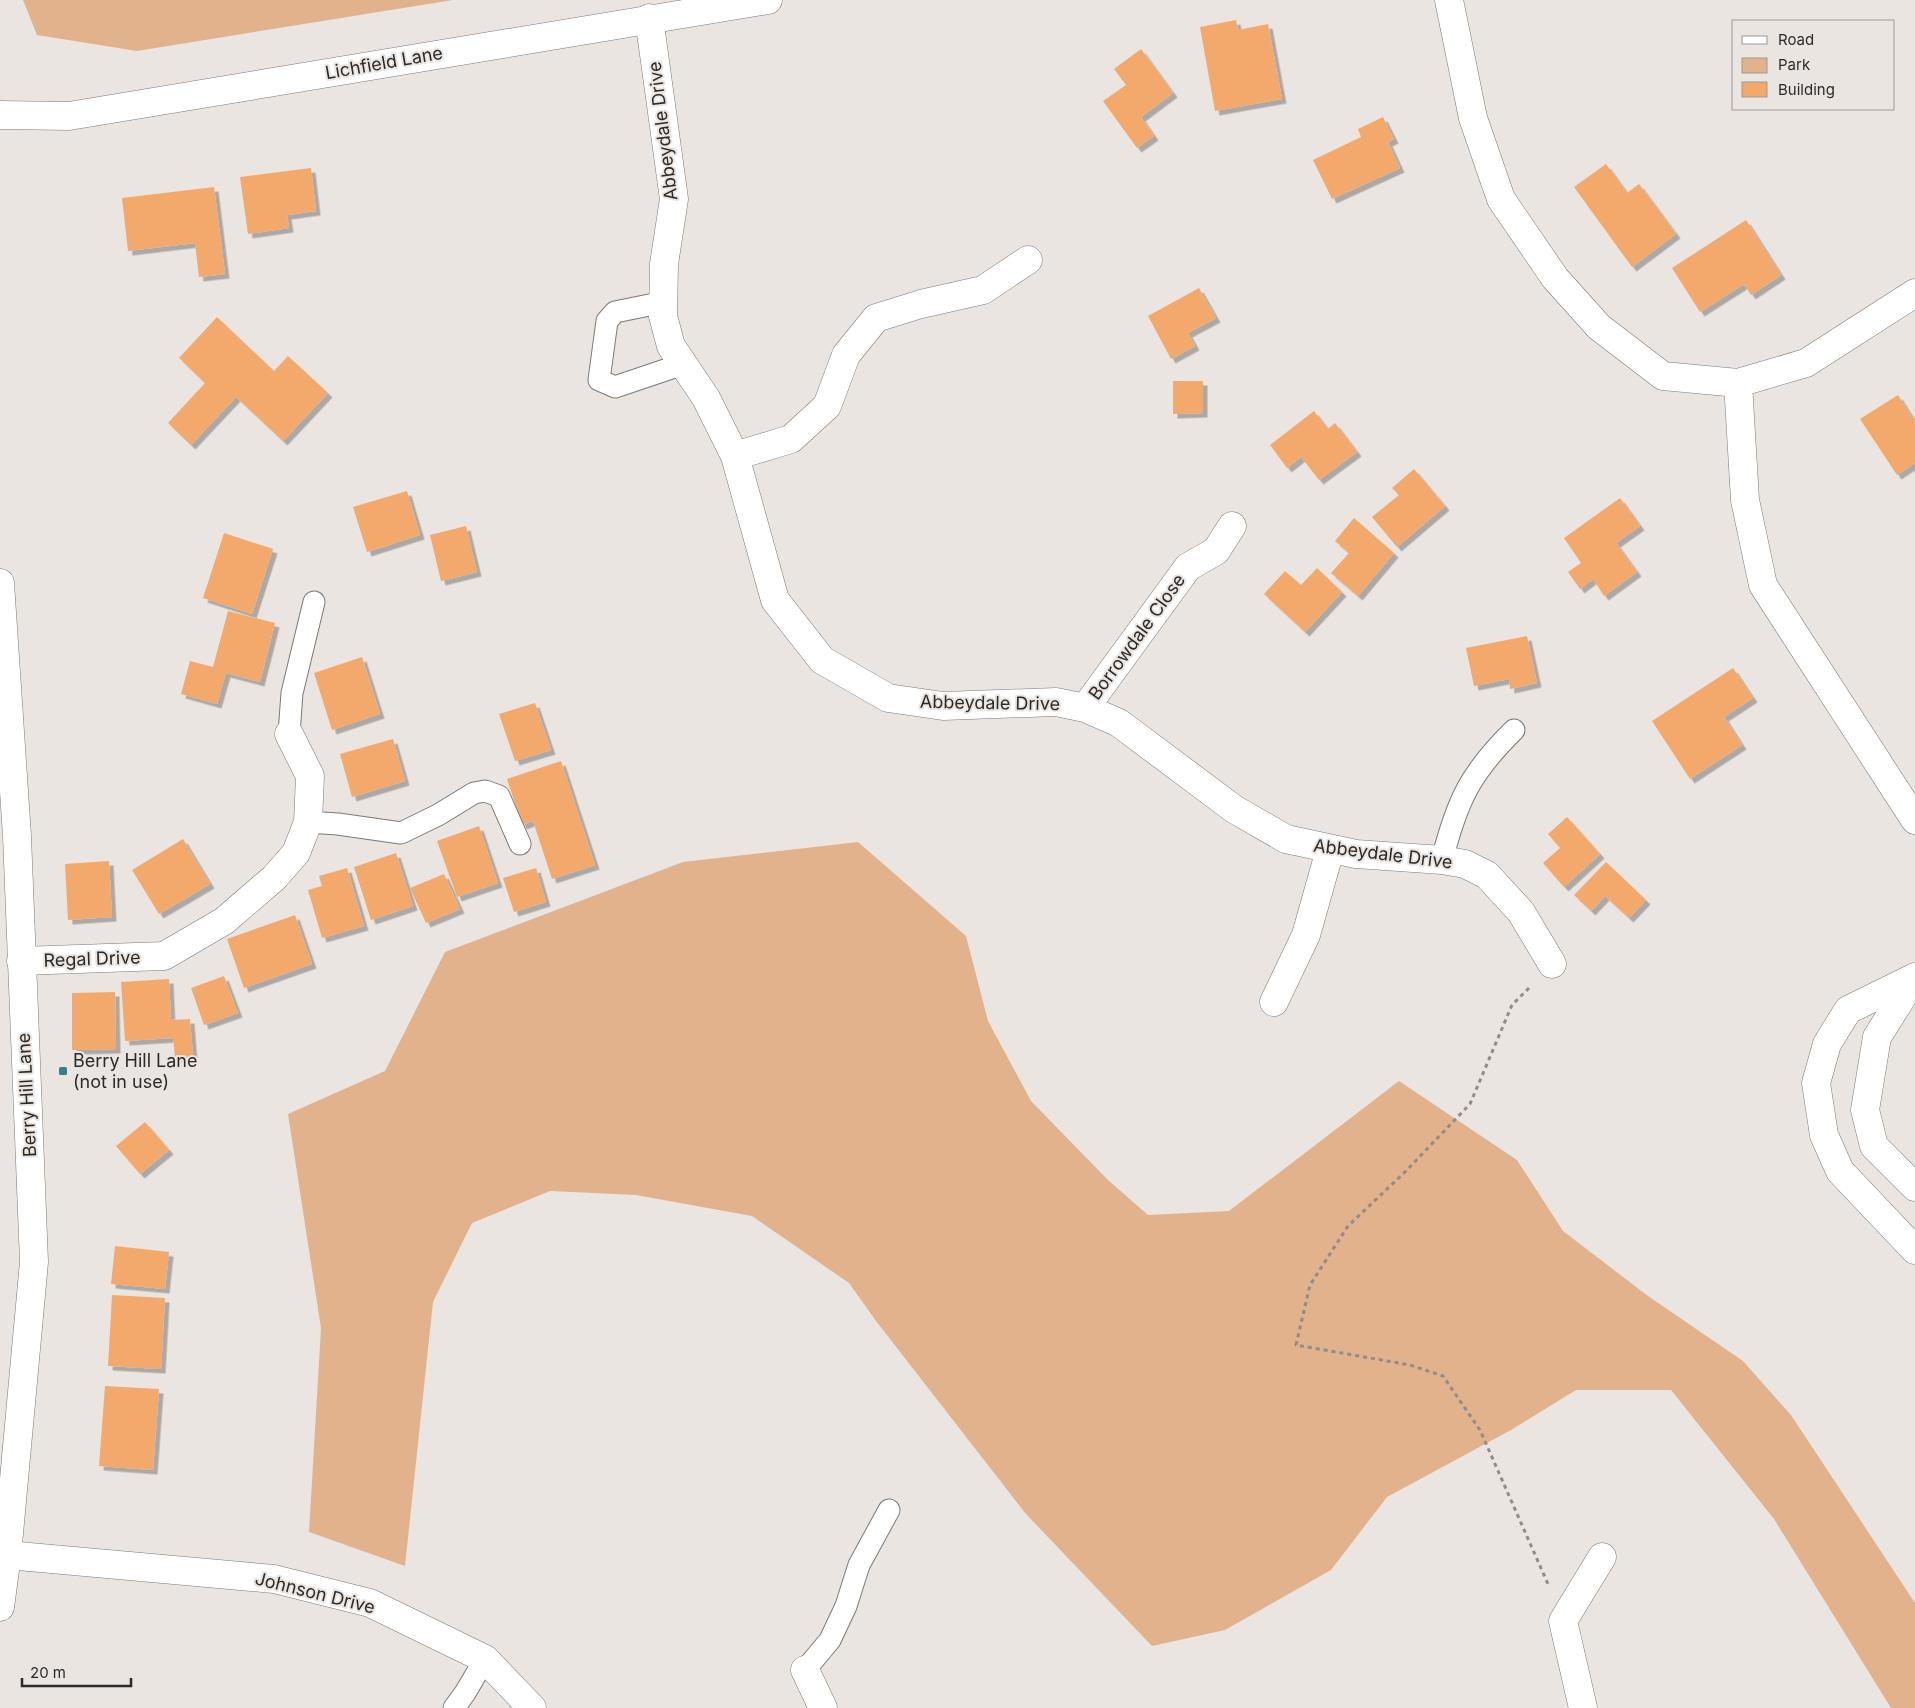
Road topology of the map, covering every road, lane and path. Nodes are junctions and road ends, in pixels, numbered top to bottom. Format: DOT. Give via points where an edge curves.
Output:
graph roads {
  1 [pos="768,0"];
  2 [pos="1449,0"];
  3 [pos="649,18"];
  4 [pos="0,115"];
  5 [pos="1028,260"];
  6 [pos="1915,293"];
  7 [pos="664,302"];
  8 [pos="683,364"];
  9 [pos="1738,383"];
  10 [pos="735,456"];
  11 [pos="1232,526"];
  12 [pos="0,583"];
  13 [pos="314,602"];
  14 [pos="1085,708"];
  15 [pos="1514,730"];
  16 [pos="289,734"];
  17 [pos="1910,802"];
  18 [pos="308,822"];
  19 [pos="520,844"];
  20 [pos="1330,850"];
  21 [pos="1442,860"];
  22 [pos="21,961"];
  23 [pos="1552,964"];
  24 [pos="1915,977"];
  25 [pos="1274,1002"];
  26 [pos="1915,1187"];
  27 [pos="1915,1250"];
  28 [pos="889,1510"];
  29 [pos="7,1556"];
  30 [pos="1602,1557"];
  31 [pos="0,1607"];
  32 [pos="1563,1621"];
  33 [pos="485,1659"];
  34 [pos="805,1670"];
  35 [pos="454,1708"];
  36 [pos="532,1708"];
  37 [pos="823,1708"];
  38 [pos="1583,1708"];
  1 -- 3 [label="street, Lichfield Lane"];
  2 -- 9 [label="street" via="1473,118 1501,199 1555,278 1599,327 1663,376"];
  3 -- 4 [label="street, Lichfield Lane" via="69,116"];
  3 -- 7 [label="street, Abbeydale Drive" via="674,199 664,264"];
  5 -- 10 [label="street" via="983,290 876,318 846,355 827,406 791,439"];
  6 -- 9 [label="street" via="1806,363"];
  7 -- 8 [label="street, Abbeydale Drive" via="663,316 671,346"];
  7 -- 8 [label="lane" via="615,312 607,321 600,380 615,387"];
  8 -- 10 [label="street, Abbeydale Drive" via="706,398"];
  9 -- 17 [label="street" via="1745,500 1763,585"];
  10 -- 14 [label="street, Abbeydale Drive" via="775,600 822,660 888,698 943,706 1056,702"];
  11 -- 14 [label="street, Borrowdale Close" via="1216,550 1188,567"];
  12 -- 22 [label="street, Berry Hill Lane" via="17,836"];
  13 -- 16 [label="lane" via="292,693"];
  14 -- 20 [label="street, Abbeydale Drive" via="1118,723 1234,810 1286,839"];
  15 -- 21 [label="lane" via="1489,754 1467,786 1450,826"];
  16 -- 18 [label="street" via="310,776"];
  18 -- 19 [label="lane" via="402,832 474,793 485,791 499,796"];
  18 -- 22 [label="street, Regal Drive" via="296,853 274,878 224,921 164,956"];
  20 -- 21 [label="street, Abbeydale Drive"];
  20 -- 25 [label="street" via="1306,935"];
  21 -- 23 [label="street, Abbeydale Drive" via="1465,864 1487,874 1521,912"];
  22 -- 29 [label="street, Berry Hill Lane" via="34,1262"];
  23 -- 32 [label="path" via="1512,1005 1470,1104 1348,1226 1310,1285 1296,1345 1410,1364 1443,1376 1480,1430"];
  24 -- 26 [label="street" via="1877,1037 1865,1110 1874,1146"];
  24 -- 27 [label="street" via="1848,1010 1828,1044 1816,1083 1824,1135 1840,1171"];
  28 -- 34 [label="lane" via="859,1565 846,1606 830,1640"];
  29 -- 31 [label="street, Berry Hill Lane"];
  29 -- 33 [label="street, Johnson Drive" via="274,1579 370,1603"];
  30 -- 32 [label="street"];
  32 -- 38 [label="street"];
  33 -- 35 [label="lane"];
  33 -- 36 [label="street, Johnson Drive"];
  34 -- 37 [label="street"];
}
